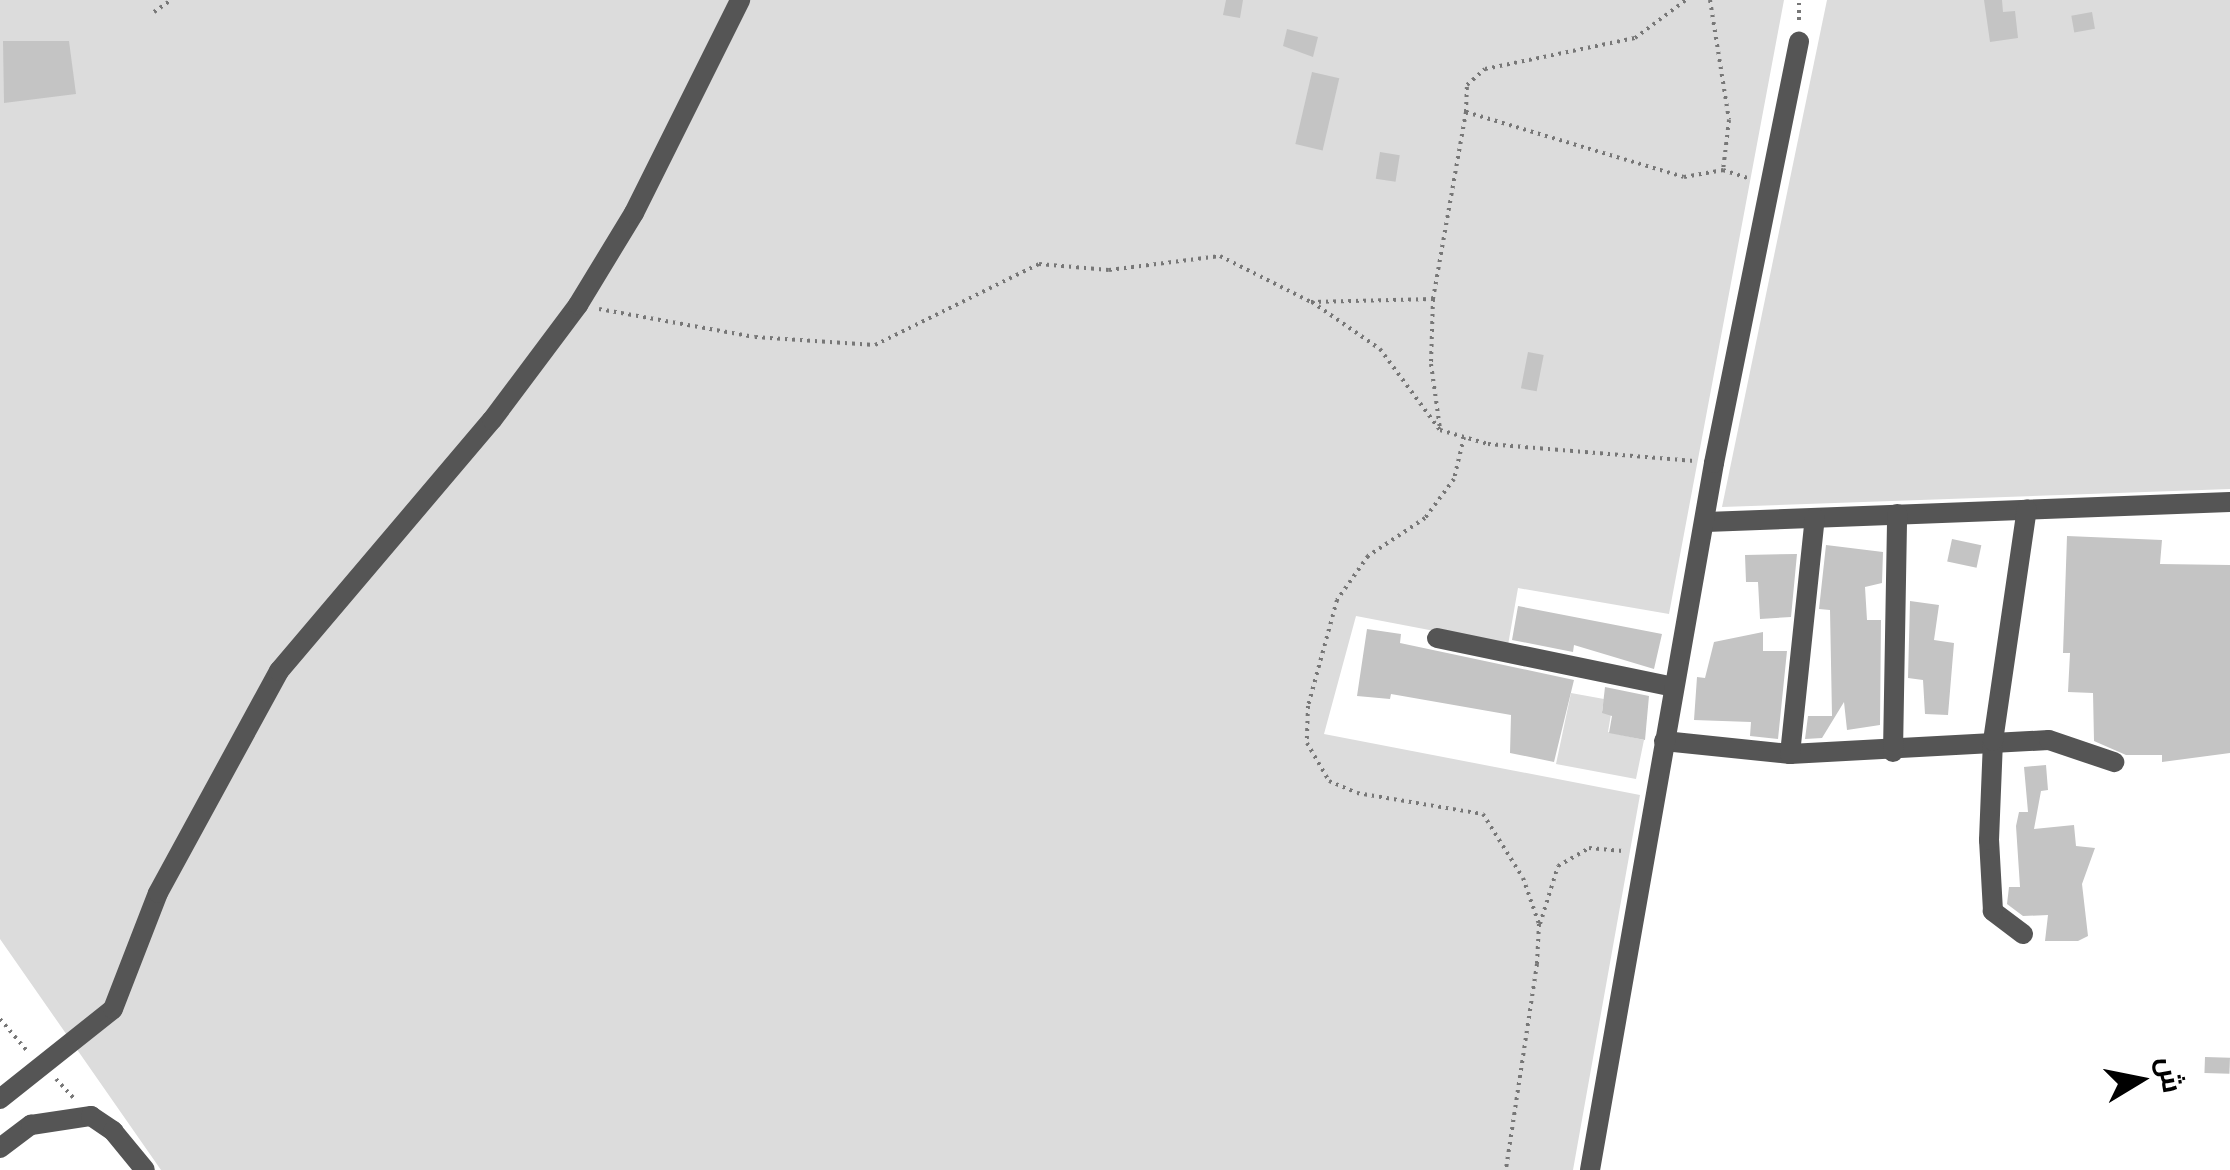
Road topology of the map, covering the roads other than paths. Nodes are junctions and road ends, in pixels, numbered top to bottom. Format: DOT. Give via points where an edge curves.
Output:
graph roads {
  1 [pos="740,0"];
  2 [pos="1799,41"];
  3 [pos="2230,502"];
  4 [pos="2028,509"];
  5 [pos="1896,514"];
  6 [pos="1815,518"];
  7 [pos="1706,522"];
  8 [pos="1437,638"];
  9 [pos="1674,687"];
  10 [pos="1664,741"];
  11 [pos="1993,741"];
  12 [pos="1893,752"];
  13 [pos="1790,754"];
  14 [pos="2114,762"];
  15 [pos="2023,934"];
  16 [pos="0,1099"];
  17 [pos="0,1148"];
  18 [pos="145,1170"];
  19 [pos="1590,1170"];
  1 -- 16 [label="street" via="634,213 578,305 492,420 279,671 158,894 113,1009"];
  2 -- 7 [label="street"];
  3 -- 4 [label="street"];
  4 -- 5 [label="street"];
  4 -- 11 [label="street"];
  5 -- 6 [label="street"];
  5 -- 12 [label="street"];
  6 -- 7 [label="street"];
  6 -- 13 [label="street"];
  7 -- 9 [label="street"];
  8 -- 9 [label="street"];
  9 -- 10 [label="street"];
  10 -- 13 [label="street"];
  10 -- 19 [label="street"];
  11 -- 12 [label="street"];
  11 -- 14 [label="street" via="2049,740"];
  11 -- 15 [label="street" via="1992,911"];
  12 -- 13 [label="street"];
  17 -- 18 [label="street" via="31,1125 91,1116 114,1131"];
}
